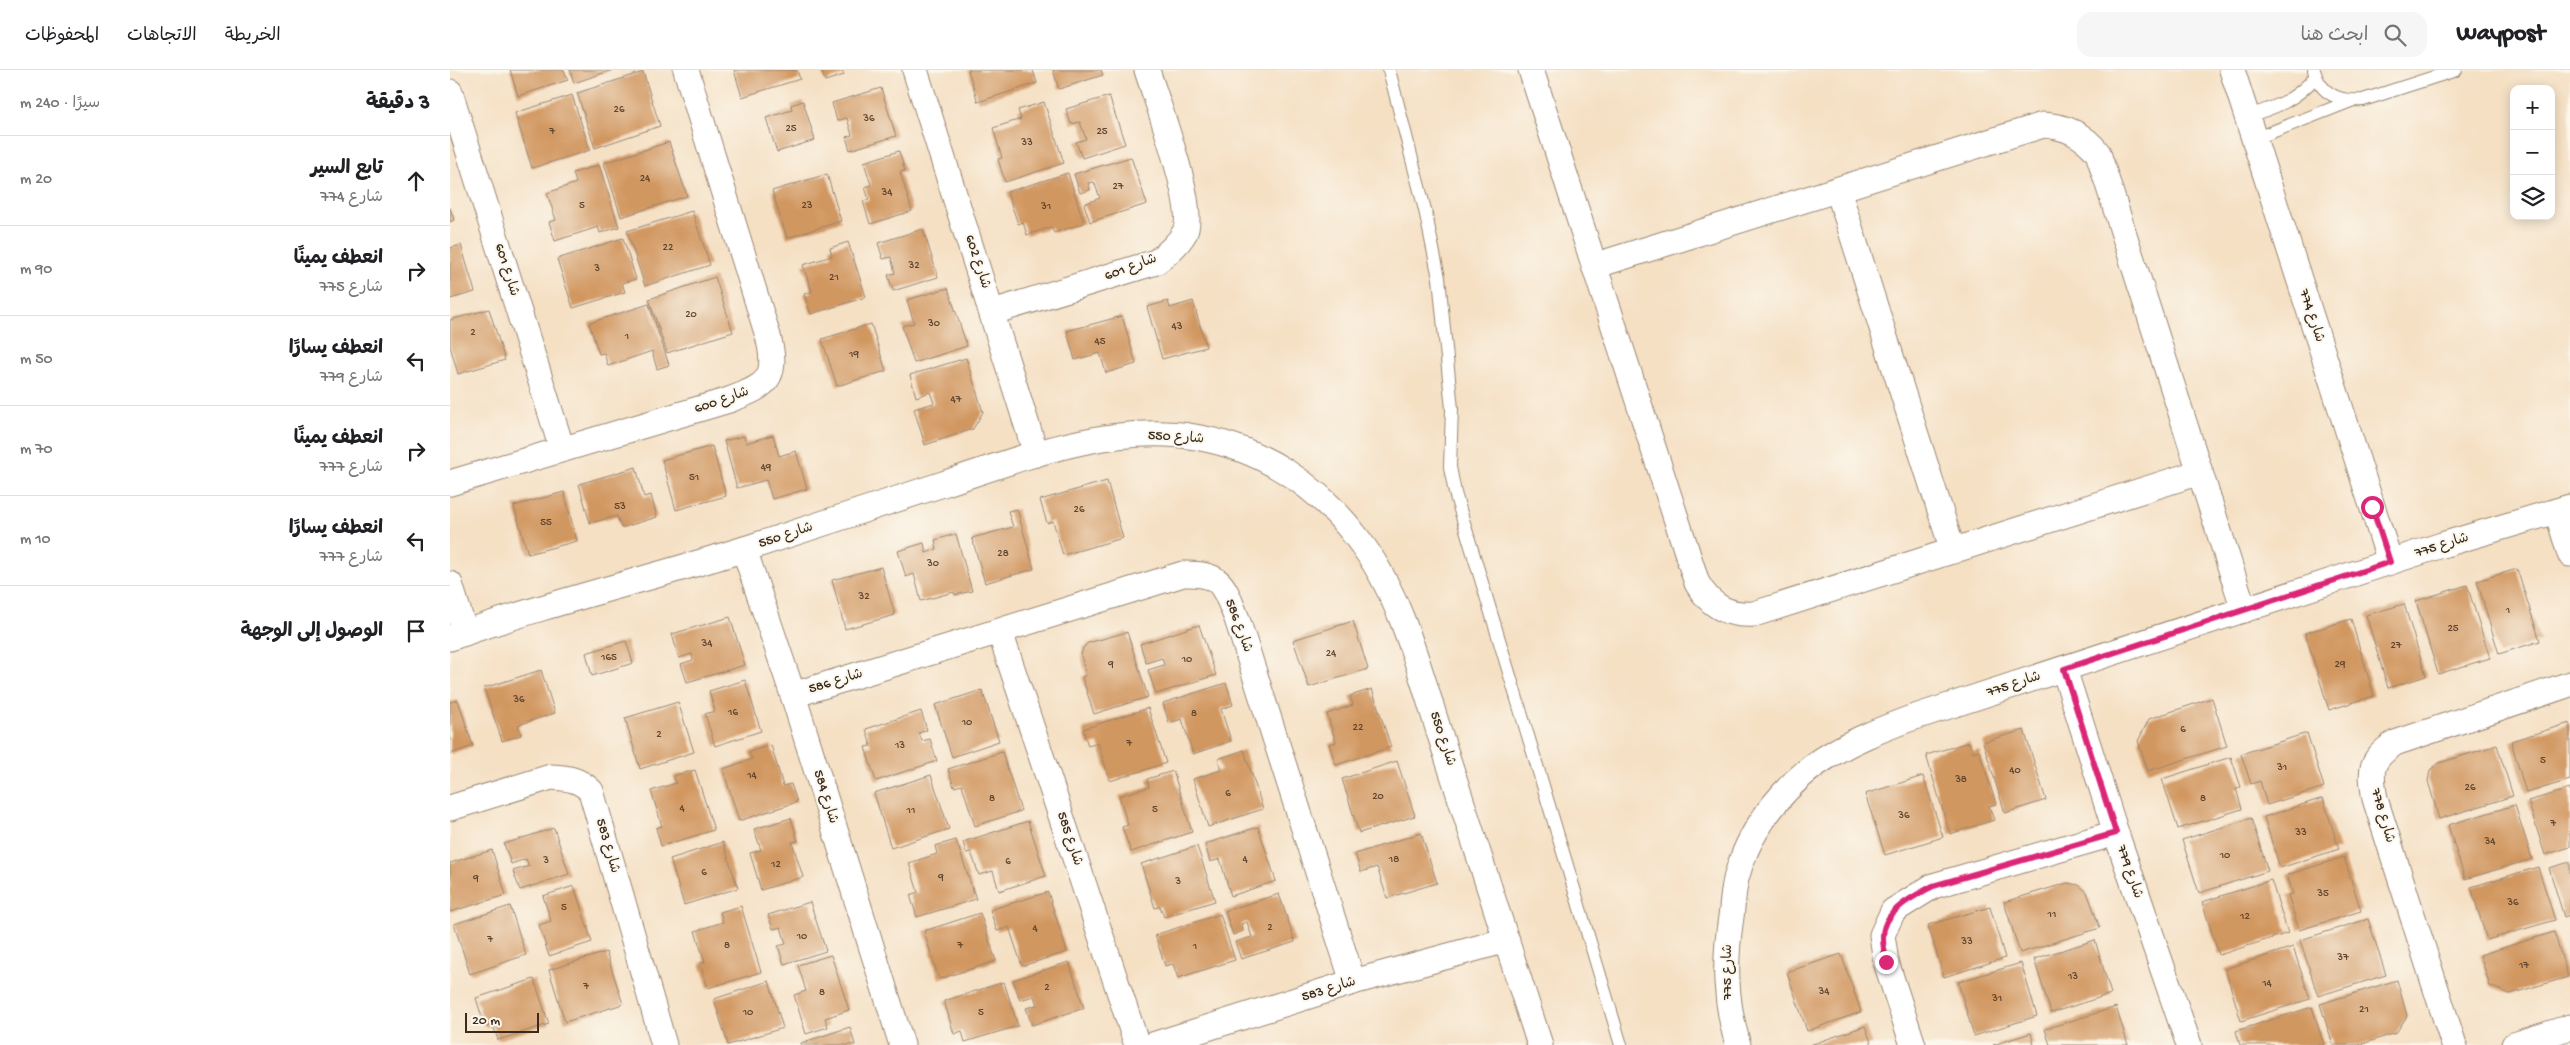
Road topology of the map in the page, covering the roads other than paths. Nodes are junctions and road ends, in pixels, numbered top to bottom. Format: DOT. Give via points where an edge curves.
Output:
graph roads {
  1 [pos="686,70"];
  2 [pos="915,70"];
  3 [pos="1147,70"];
  4 [pos="1389,70"];
  5 [pos="1531,70"];
  6 [pos="2232,70"];
  7 [pos="2456,70"];
  8 [pos="2314,73"];
  9 [pos="450,92"];
  10 [pos="2351,101"];
  11 [pos="2247,116"];
  12 [pos="2254,140"];
  13 [pos="1838,190"];
  14 [pos="1594,266"];
  15 [pos="993,312"];
  16 [pos="562,449"];
  17 [pos="1036,454"];
  18 [pos="2200,472"];
  19 [pos="450,483"];
  20 [pos="2564,509"];
  21 [pos="744,549"];
  22 [pos="1953,551"];
  23 [pos="2570,554"];
  24 [pos="2390,562"];
  25 [pos="450,584"];
  26 [pos="2244,610"];
  27 [pos="1000,632"];
  28 [pos="457,636"];
  29 [pos="2064,669"];
  30 [pos="2570,684"];
  31 [pos="793,695"];
  32 [pos="450,808"];
  33 [pos="2116,833"];
  34 [pos="1507,940"];
  35 [pos="1353,982"];
  36 [pos="2570,1027"];
  37 [pos="664,1045"];
  38 [pos="902,1045"];
  39 [pos="1137,1045"];
  40 [pos="1153,1045"];
  41 [pos="1540,1045"];
  42 [pos="1621,1045"];
  43 [pos="1738,1045"];
  44 [pos="1913,1045"];
  45 [pos="2189,1045"];
  46 [pos="2454,1045"];
  47 [pos="2514,1045"];
  1 -- 16 [label="street, شارع 600" via="774,358 769,376 754,390 729,400"];
  2 -- 15 [label="street, شارع 602"];
  3 -- 15 [label="street, شارع 601" via="1183,187 1187,209 1185,231 1172,249 1156,262"];
  4 -- 42 [label="lane" via="1439,278 1452,409 1450,467 1455,493"];
  5 -- 14 [label="street"];
  6 -- 11 [label="street, شارع 774"];
  7 -- 10 [label="lane"];
  8 -- 10 [label="lane" via="2328,93"];
  8 -- 11 [label="lane" via="2295,98"];
  9 -- 16 [label="street, شارع 601"];
  10 -- 12 [label="lane"];
  11 -- 12 [label="street, شارع 774"];
  12 -- 24 [label="street, شارع 774"];
  13 -- 14 [label="street"];
  13 -- 18 [label="street" via="2044,125 2065,128 2084,138 2098,153"];
  13 -- 22 [label="street"];
  14 -- 22 [label="street" via="1697,583 1711,602 1732,613 1754,614"];
  15 -- 17 [label="street, شارع 602"];
  16 -- 19 [label="street, شارع 600"];
  17 -- 21 [label="street, شارع 550"];
  17 -- 34 [label="street, شارع 550" via="1114,437 1192,436 1266,459 1303,482 1334,509 1360,541 1398,613"];
  18 -- 22 [label="street"];
  18 -- 26 [label="street"];
  20 -- 23 [label="street"];
  20 -- 24 [label="street, شارع 775"];
  21 -- 28 [label="street, شارع 550"];
  21 -- 31 [label="street, شارع 584"];
  24 -- 26 [label="street, شارع 775"];
  25 -- 28 [label="street"];
  26 -- 29 [label="street, شارع 775"];
  27 -- 31 [label="street, شارع 586"];
  27 -- 35 [label="street, شارع 586" via="1183,574 1213,577 1224,588 1237,619"];
  27 -- 39 [label="street, شارع 585"];
  29 -- 33 [label="street, شارع 779"];
  29 -- 43 [label="street, شارع 775" via="1906,720 1863,738 1829,755 1776,803 1753,834 1737,872 1726,966 1729,1014"];
  30 -- 46 [label="street, شارع 778" via="2395,743 2374,761 2371,775 2375,799"];
  31 -- 38 [label="street, شارع 584"];
  32 -- 37 [label="street, شارع 583" via="551,777 582,782 591,791"];
  33 -- 44 [label="street" via="1933,886 1893,912 1882,936 1886,962"];
  33 -- 45 [label="street, شارع 779"];
  34 -- 35 [label="street, شارع 583"];
  34 -- 41 [label="street, شارع 550"];
  35 -- 40 [label="street, شارع 583"];
  36 -- 47 [label="street"];
}
